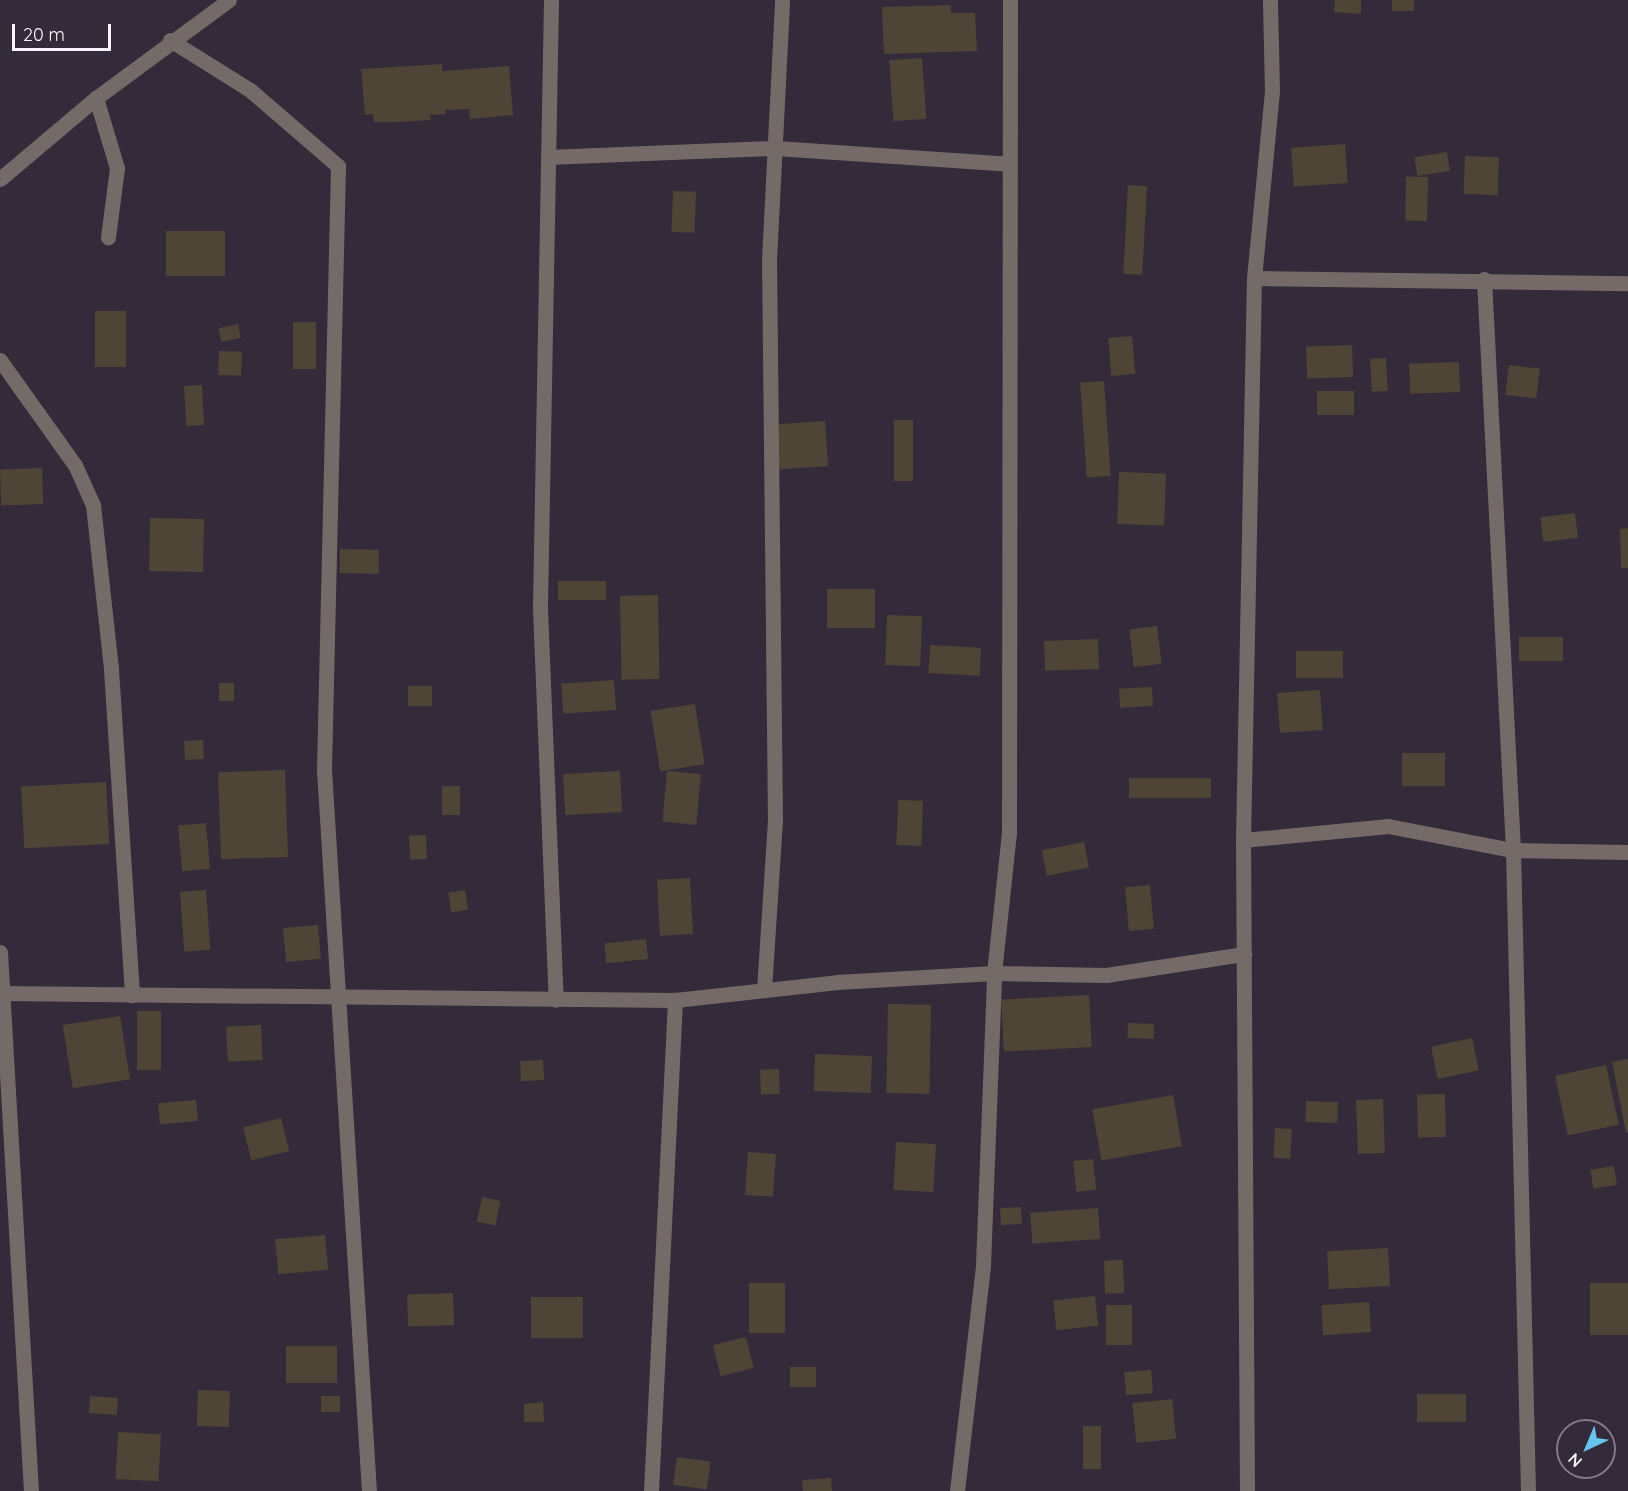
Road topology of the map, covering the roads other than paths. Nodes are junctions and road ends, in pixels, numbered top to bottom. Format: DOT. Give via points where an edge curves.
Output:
graph roads {
  1 [pos="229,0"];
  2 [pos="551,0"];
  3 [pos="782,0"];
  4 [pos="1010,0"];
  5 [pos="1270,0"];
  6 [pos="170,40"];
  7 [pos="96,98"];
  8 [pos="776,148"];
  9 [pos="548,157"];
  10 [pos="1008,164"];
  11 [pos="0,179"];
  12 [pos="108,237"];
  13 [pos="1254,278"];
  14 [pos="1484,279"];
  15 [pos="1628,283"];
  16 [pos="0,360"];
  17 [pos="1243,840"];
  18 [pos="1513,850"];
  19 [pos="1628,852"];
  20 [pos="0,952"];
  21 [pos="1244,954"];
  22 [pos="994,973"];
  23 [pos="764,990"];
  24 [pos="1,993"];
  25 [pos="132,995"];
  26 [pos="339,997"];
  27 [pos="556,1000"];
  28 [pos="675,1000"];
  29 [pos="31,1491"];
  30 [pos="369,1491"];
  31 [pos="651,1491"];
  32 [pos="957,1491"];
  33 [pos="1246,1491"];
  34 [pos="1528,1491"];
  1 -- 6 [label="street"];
  2 -- 9 [label="street"];
  3 -- 8 [label="street"];
  4 -- 10 [label="street"];
  5 -- 13 [label="street" via="1272,91"];
  6 -- 7 [label="street"];
  6 -- 26 [label="street" via="250,90 338,166 324,770"];
  7 -- 11 [label="street"];
  7 -- 12 [label="street" via="117,168"];
  8 -- 9 [label="street"];
  8 -- 10 [label="street"];
  8 -- 23 [label="street" via="769,260 775,821"];
  9 -- 27 [label="street" via="540,608"];
  10 -- 22 [label="street" via="1009,832"];
  13 -- 14 [label="street"];
  13 -- 17 [label="street"];
  14 -- 15 [label="street"];
  14 -- 18 [label="street"];
  16 -- 25 [label="street" via="75,465 93,505 111,669"];
  17 -- 18 [label="street" via="1388,826"];
  17 -- 21 [label="street"];
  18 -- 19 [label="street"];
  18 -- 34 [label="street"];
  20 -- 24 [label="street"];
  21 -- 22 [label="street" via="1106,975"];
  21 -- 33 [label="street"];
  22 -- 23 [label="street"];
  22 -- 32 [label="street" via="983,1265"];
  23 -- 28 [label="street"];
  24 -- 25 [label="street"];
  24 -- 29 [label="street"];
  25 -- 26 [label="street"];
  26 -- 27 [label="street"];
  26 -- 30 [label="street"];
  27 -- 28 [label="street"];
  28 -- 31 [label="street"];
}
